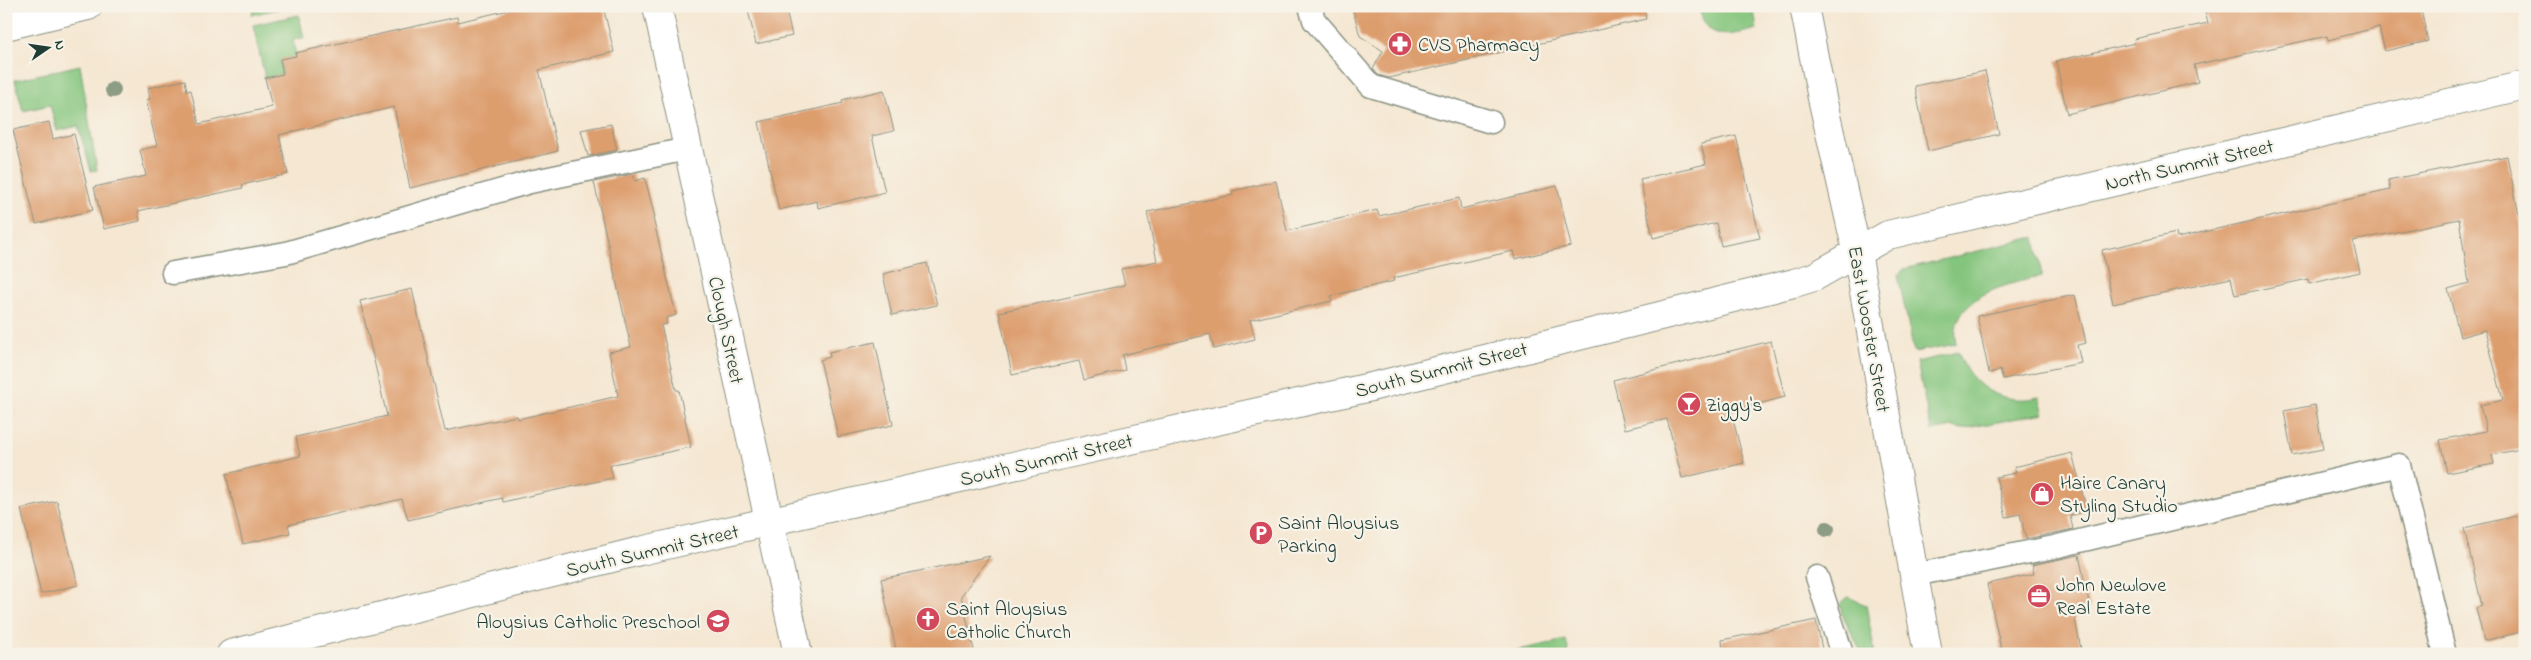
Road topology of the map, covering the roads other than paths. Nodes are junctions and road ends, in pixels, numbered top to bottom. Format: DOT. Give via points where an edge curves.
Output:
graph roads {
  1 [pos="88,6"];
  2 [pos="656,6"];
  3 [pos="1310,6"];
  4 [pos="1804,6"];
  5 [pos="6,26"];
  6 [pos="2525,85"];
  7 [pos="1490,122"];
  8 [pos="687,149"];
  9 [pos="1857,252"];
  10 [pos="173,273"];
  11 [pos="768,522"];
  12 [pos="1914,575"];
  13 [pos="1817,577"];
  14 [pos="231,654"];
  15 [pos="798,654"];
  16 [pos="1842,654"];
  17 [pos="1928,654"];
  18 [pos="2444,654"];
  1 -- 5 [label="street"];
  2 -- 8 [label="street, Clough Street"];
  3 -- 7 [label="lane" via="1314,20 1371,86"];
  4 -- 9 [label="street, East Wooster Street"];
  6 -- 9 [label="street, North Summit Street" via="1888,235"];
  8 -- 10 [label="lane" via="530,182 286,253"];
  8 -- 11 [label="street, Clough Street"];
  9 -- 11 [label="street, South Summit Street" via="1814,277 1765,290 1371,387"];
  9 -- 12 [label="street, East Wooster Street"];
  11 -- 14 [label="street, South Summit Street" via="432,602"];
  11 -- 15 [label="street, Clough Street"];
  12 -- 17 [label="street, East Wooster Street"];
  12 -- 18 [label="lane" via="2054,547 2399,465"];
  13 -- 16 [label="lane"];
}
